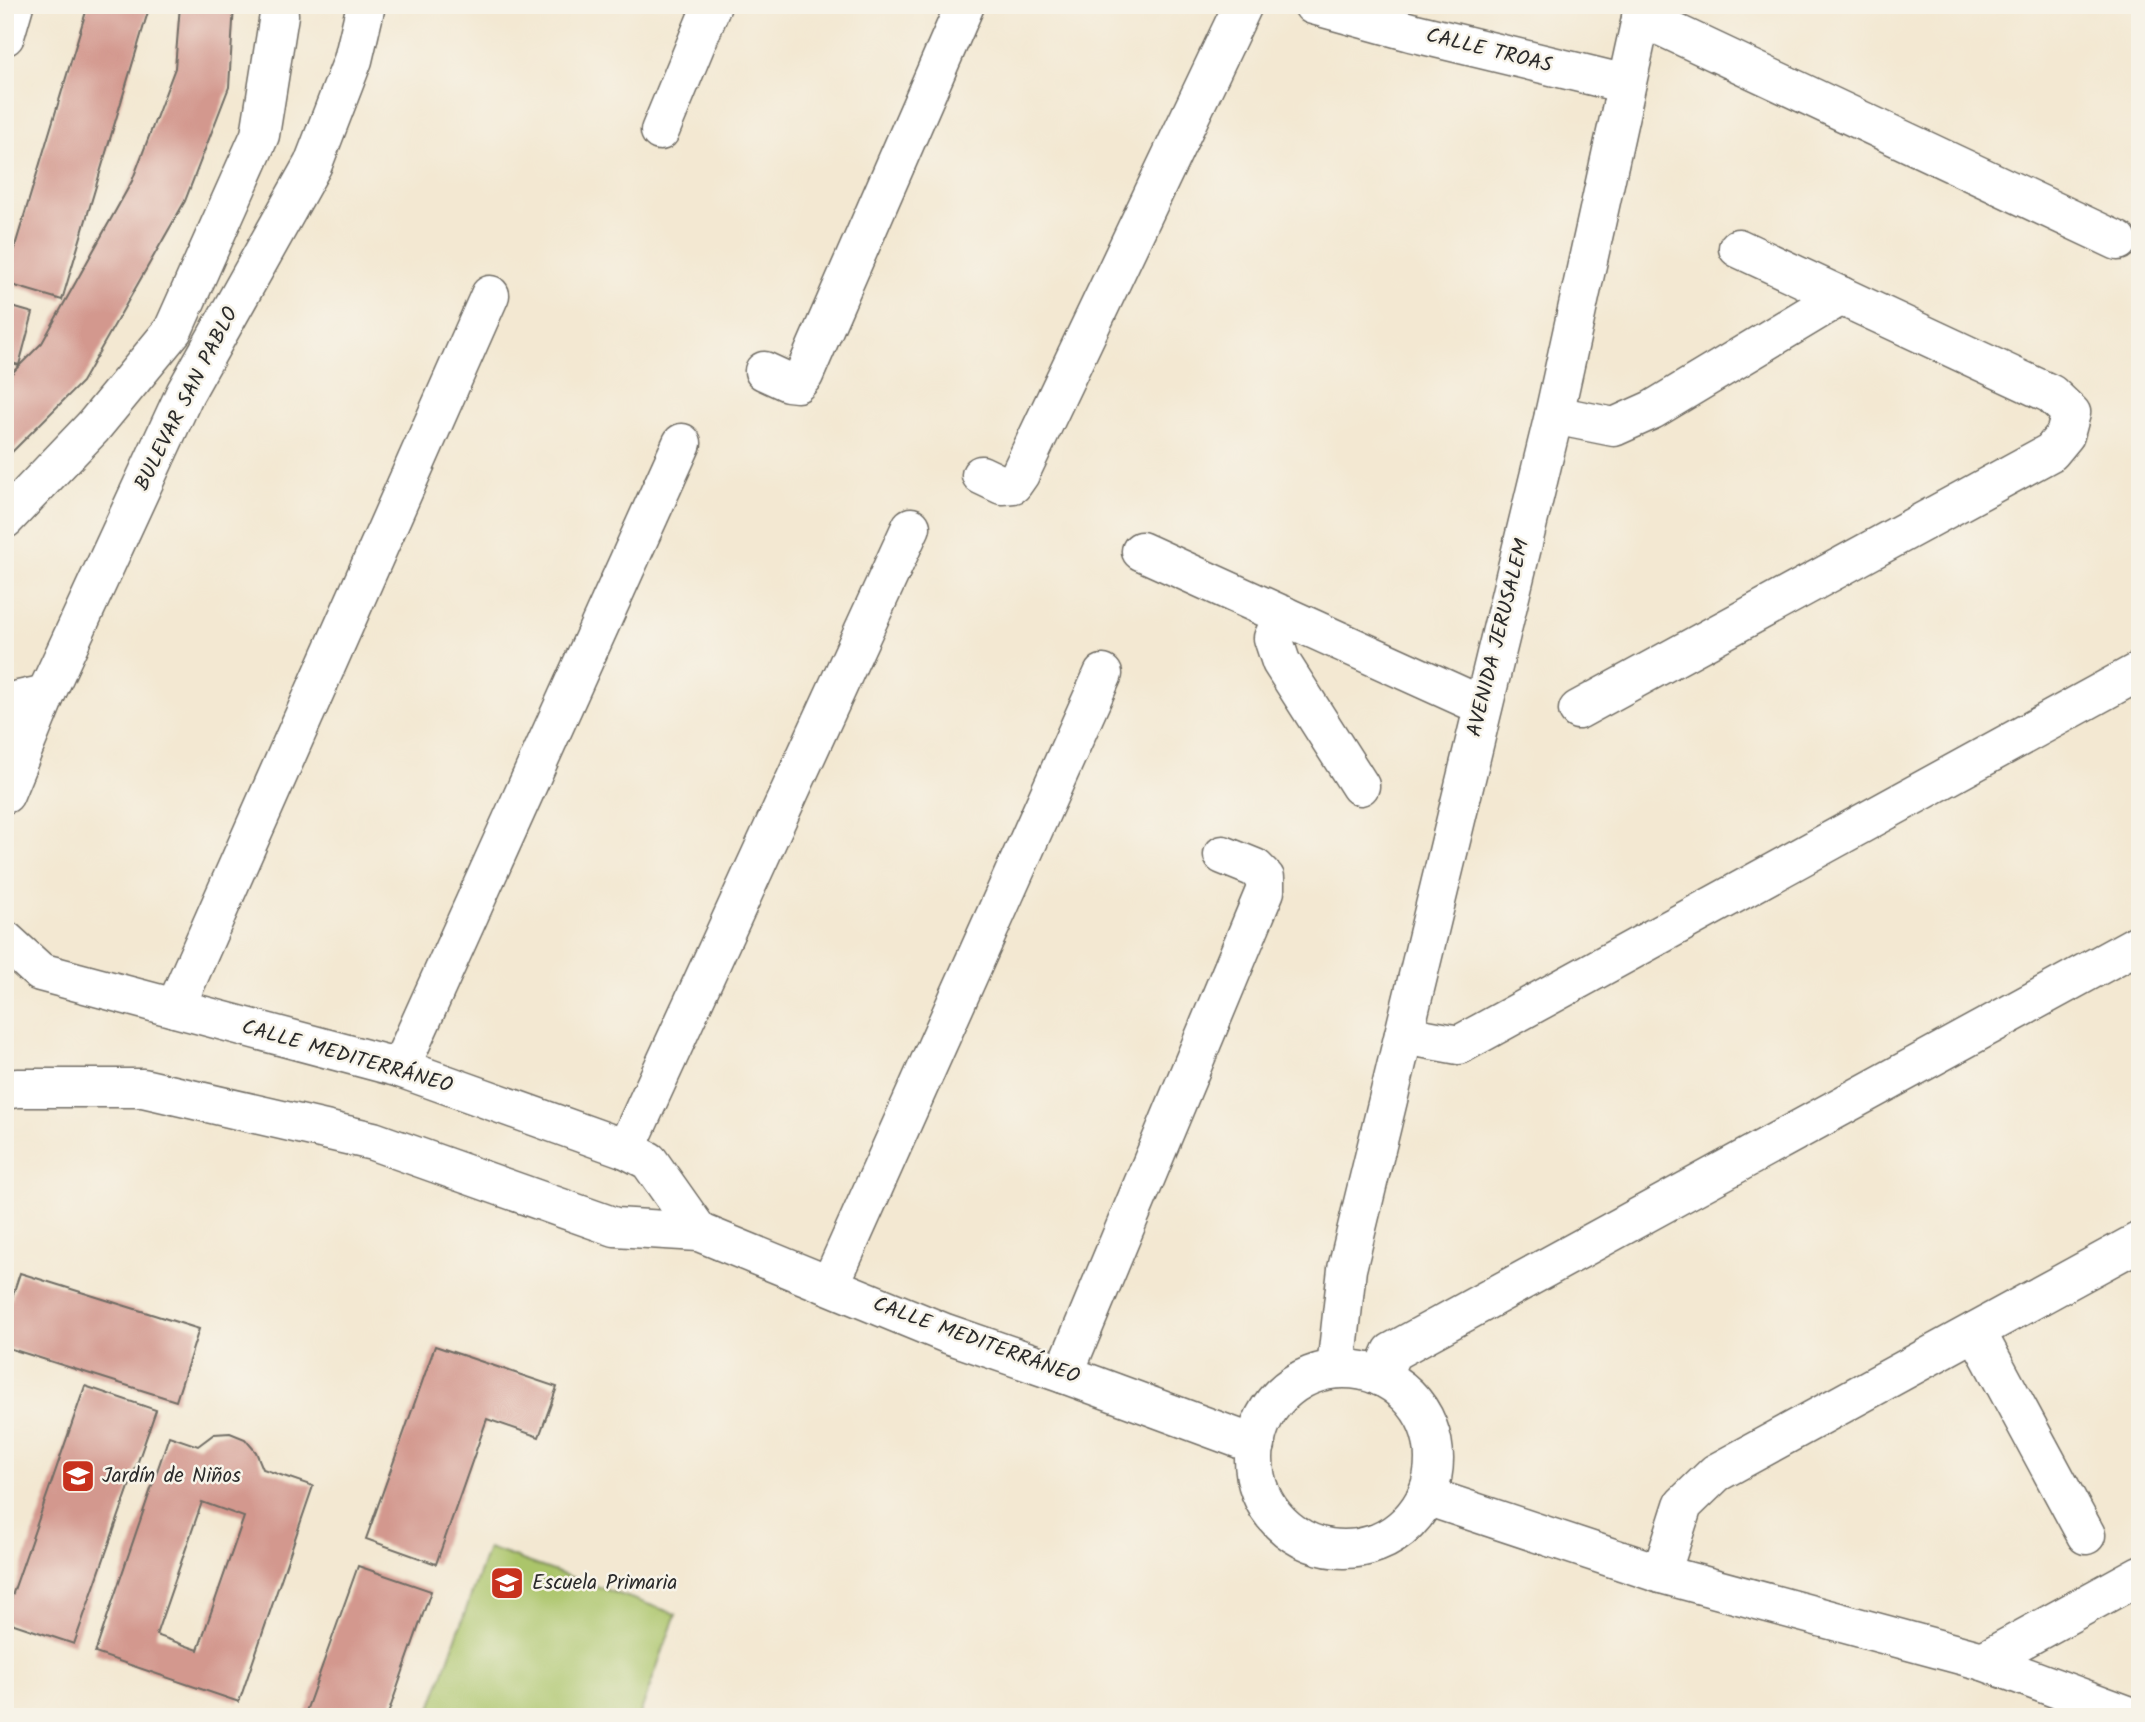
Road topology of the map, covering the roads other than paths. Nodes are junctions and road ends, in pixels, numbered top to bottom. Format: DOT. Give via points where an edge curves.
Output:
graph roads {
  1 [pos="14,5"];
  2 [pos="278,5"];
  3 [pos="366,5"];
  4 [pos="712,5"];
  5 [pos="965,5"];
  6 [pos="1243,5"];
  7 [pos="1313,5"];
  8 [pos="1643,11"];
  9 [pos="1415,19"];
  10 [pos="5,36"];
  11 [pos="1626,84"];
  12 [pos="660,131"];
  13 [pos="2118,241"];
  14 [pos="1738,248"];
  15 [pos="490,295"];
  16 [pos="1841,296"];
  17 [pos="764,371"];
  18 [pos="1554,415"];
  19 [pos="682,443"];
  20 [pos="981,475"];
  21 [pos="5,519"];
  22 [pos="911,527"];
  23 [pos="1141,551"];
  24 [pos="1283,615"];
  25 [pos="2140,671"];
  26 [pos="1103,674"];
  27 [pos="46,694"];
  28 [pos="5,703"];
  29 [pos="1483,706"];
  30 [pos="1578,709"];
  31 [pos="1360,786"];
  32 [pos="5,794"];
  33 [pos="1223,855"];
  34 [pos="5,940"];
  35 [pos="2140,943"];
  36 [pos="175,1008"];
  37 [pos="1404,1035"];
  38 [pos="400,1068"];
  39 [pos="5,1090"];
  40 [pos="626,1149"];
  41 [pos="699,1232"];
  42 [pos="2140,1241"];
  43 [pos="830,1285"];
  44 [pos="1976,1331"];
  45 [pos="1336,1369"];
  46 [pos="1064,1374"];
  47 [pos="1381,1377"];
  48 [pos="1256,1445"];
  49 [pos="1426,1496"];
  50 [pos="2087,1535"];
  51 [pos="1661,1574"];
  52 [pos="2140,1575"];
  53 [pos="1983,1661"];
  54 [pos="2133,1717"];
  1 -- 10 [label="street"];
  2 -- 21 [label="street, BULEVAR SAN PABLO" via="260,135 173,330 93,427"];
  3 -- 27 [label="street, BULEVAR SAN PABLO" via="353,60 313,164 185,393"];
  4 -- 12 [label="street"];
  5 -- 17 [label="street" via="804,375 797,383"];
  6 -- 20 [label="street" via="1020,474 1013,484 1002,485"];
  7 -- 9 [label="street, CALLE TROAS"];
  8 -- 11 [label="street, AVENIDA JERUSALEM"];
  8 -- 13 [label="street"];
  9 -- 11 [label="street, CALLE TROAS"];
  11 -- 18 [label="street, AVENIDA JERUSALEM"];
  14 -- 16 [label="street"];
  15 -- 36 [label="street"];
  16 -- 18 [label="street" via="1653,410 1614,427"];
  16 -- 30 [label="street" via="2051,394 2071,413 2065,435 2052,452"];
  18 -- 29 [label="street, AVENIDA JERUSALEM"];
  19 -- 38 [label="street"];
  22 -- 40 [label="street"];
  23 -- 24 [label="street"];
  24 -- 29 [label="street"];
  24 -- 31 [label="street" via="1273,638 1281,662"];
  25 -- 37 [label="street" via="1459,1045"];
  26 -- 43 [label="street"];
  27 -- 28 [label="street"];
  27 -- 32 [label="street, BULEVAR SAN PABLO"];
  29 -- 37 [label="street, AVENIDA JERUSALEM"];
  33 -- 46 [label="street" via="1255,868 1265,878 1265,891"];
  34 -- 36 [label="street, CALLE MEDITERRÁNEO" via="40,972"];
  35 -- 47 [label="street" via="1392,1352"];
  36 -- 38 [label="street, CALLE MEDITERRÁNEO"];
  37 -- 45 [label="street, AVENIDA JERUSALEM" via="1347,1269"];
  38 -- 40 [label="street, CALLE MEDITERRÁNEO"];
  39 -- 41 [label="street, CALLE MEDITERRÁNEO" via="143,1088 373,1141 615,1227"];
  40 -- 41 [label="street, CALLE MEDITERRÁNEO" via="649,1161"];
  41 -- 43 [label="street, CALLE MEDITERRÁNEO"];
  42 -- 44 [label="street"];
  43 -- 46 [label="street, CALLE MEDITERRÁNEO" via="945,1333"];
  44 -- 50 [label="street"];
  44 -- 51 [label="street" via="1716,1473 1683,1505"];
  45 -- 47 [label="street"];
  45 -- 48 [label="street" via="1312,1375 1275,1402 1262,1422"];
  46 -- 48 [label="street, CALLE MEDITERRÁNEO"];
  47 -- 49 [label="street" via="1402,1390 1429,1427 1433,1474"];
  48 -- 49 [label="street" via="1257,1480 1271,1512 1287,1529 1329,1548 1364,1546 1397,1532"];
  49 -- 51 [label="street"];
  51 -- 53 [label="street"];
  52 -- 53 [label="street"];
  53 -- 54 [label="street"];
}
